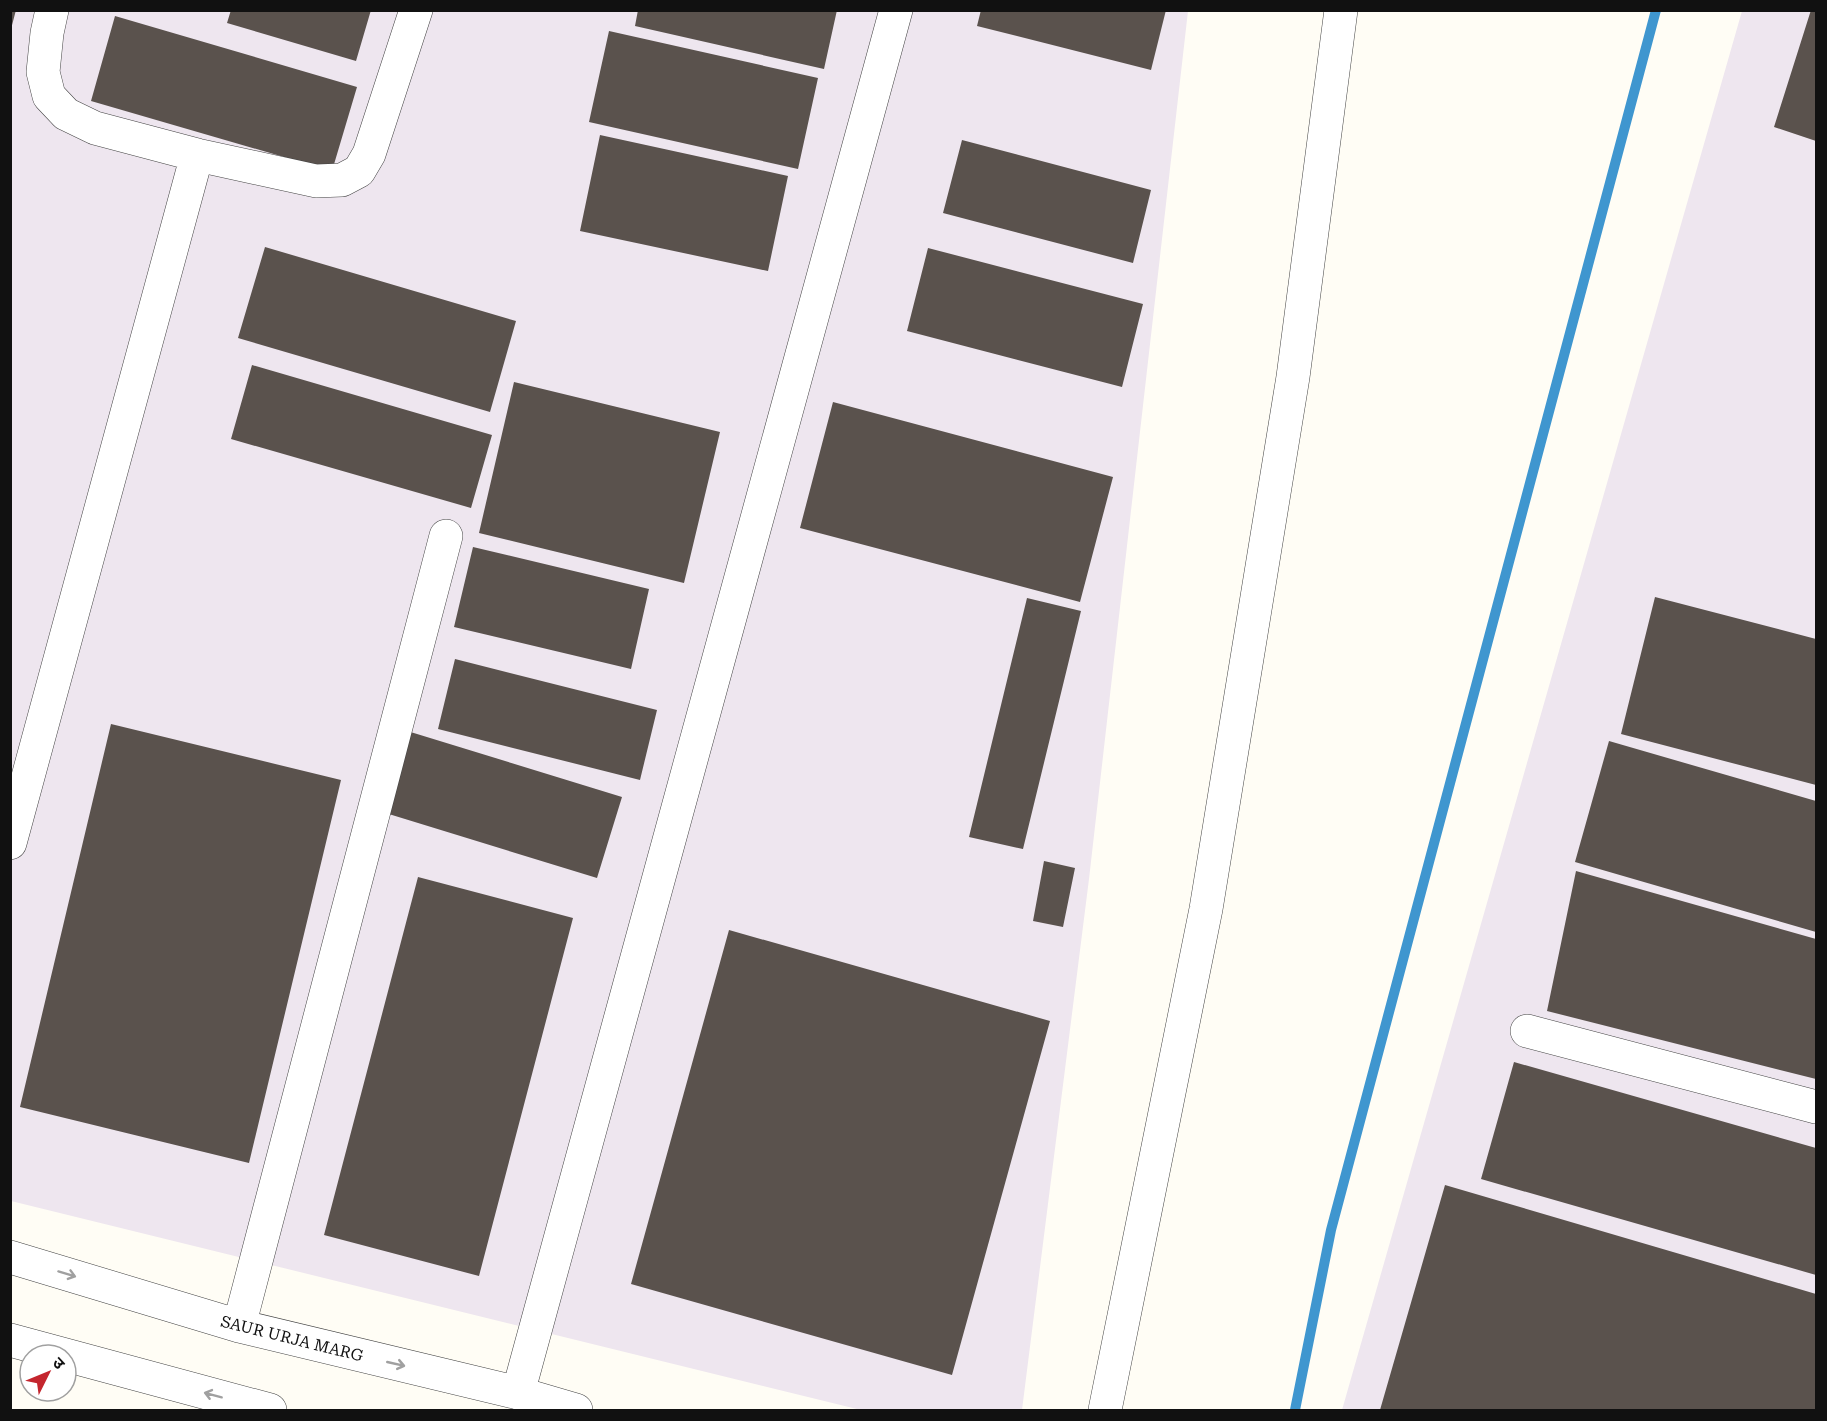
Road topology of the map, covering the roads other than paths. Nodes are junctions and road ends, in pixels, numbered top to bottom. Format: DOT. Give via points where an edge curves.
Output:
graph roads {
  1 [pos="52,10"];
  2 [pos="416,10"];
  3 [pos="896,10"];
  4 [pos="1341,10"];
  5 [pos="197,155"];
  6 [pos="446,536"];
  7 [pos="10,843"];
  8 [pos="1527,1031"];
  9 [pos="1816,1107"];
  10 [pos="10,1257"];
  11 [pos="238,1326"];
  12 [pos="10,1340"];
  13 [pos="518,1393"];
  14 [pos="270,1410"];
  15 [pos="576,1410"];
  16 [pos="1105,1410"];
  1 -- 5 [label="street" via="43,72 49,96 66,114 95,128"];
  2 -- 5 [label="street" via="369,154 359,171 342,180 316,182"];
  3 -- 13 [label="street"];
  4 -- 16 [label="street" via="1293,377 1206,909"];
  5 -- 7 [label="street"];
  6 -- 11 [label="street"];
  8 -- 9 [label="street"];
  10 -- 11 [label="street, SAUR URJA MARG, one-way"];
  11 -- 13 [label="street, SAUR URJA MARG, one-way"];
  14 -- 12 [label="street, one-way"];
  13 -- 15 [label="street, SAUR URJA MARG"];
}
